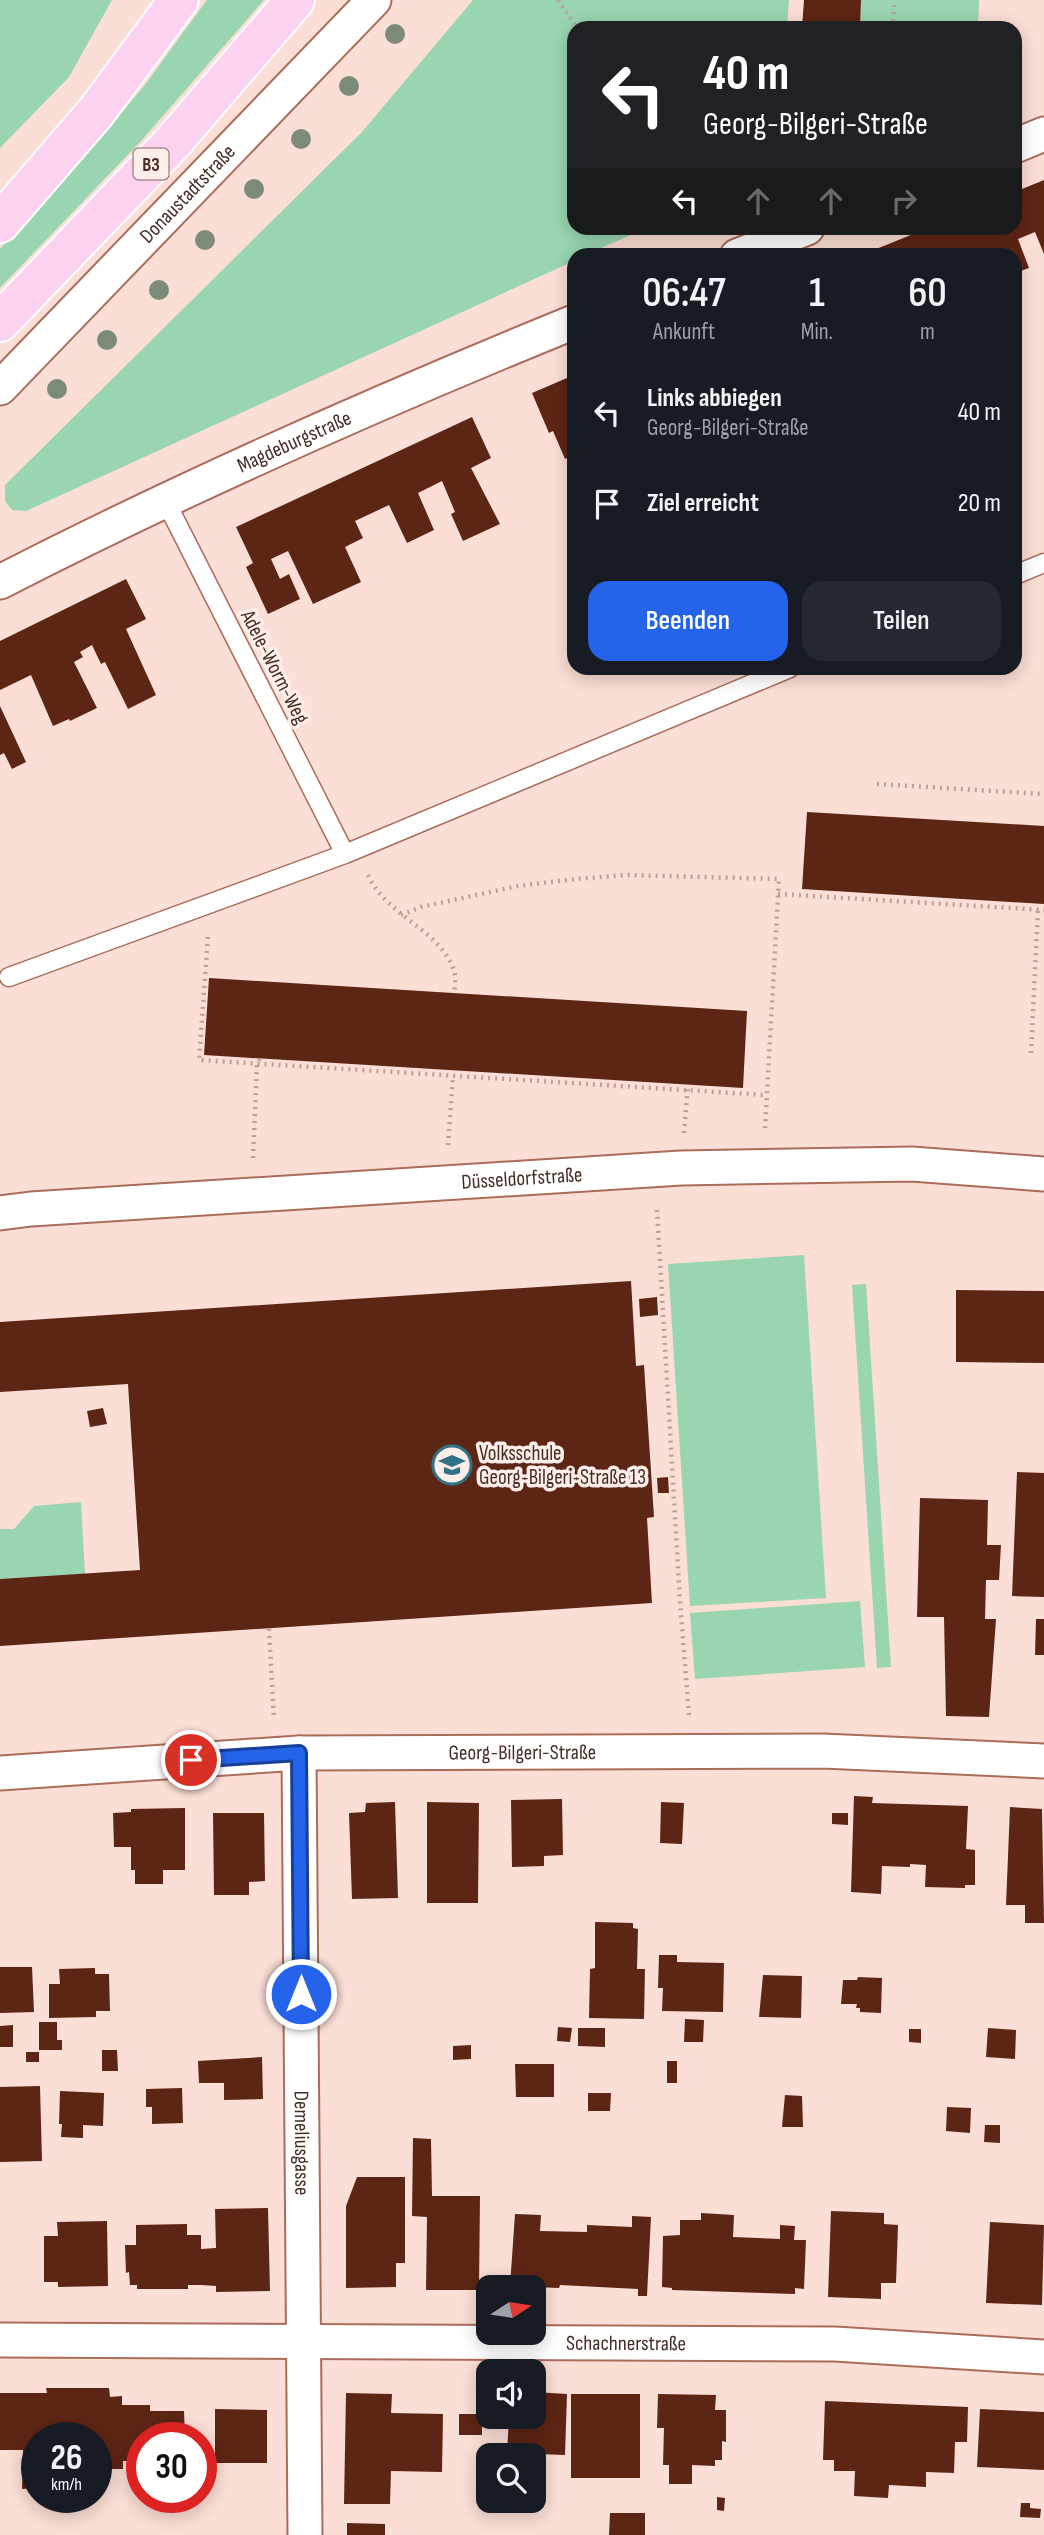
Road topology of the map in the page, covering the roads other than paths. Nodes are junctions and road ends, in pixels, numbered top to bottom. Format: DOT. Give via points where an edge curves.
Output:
graph roads {
  1 [pos="179,0"];
  2 [pos="295,0"];
  3 [pos="374,0"];
  4 [pos="1044,134"];
  5 [pos="1022,143"];
  6 [pos="0,223"];
  7 [pos="790,235"];
  8 [pos="757,248"];
  9 [pos="0,322"];
  10 [pos="567,325"];
  11 [pos="0,388"];
  12 [pos="166,502"];
  13 [pos="1044,563"];
  14 [pos="1022,572"];
  15 [pos="6,573"];
  16 [pos="773,675"];
  17 [pos="350,851"];
  18 [pos="9,977"];
  19 [pos="1044,1174"];
  20 [pos="0,1213"];
  21 [pos="299,1753"];
  22 [pos="1044,1761"];
  23 [pos="0,1773"];
  24 [pos="0,2340"];
  25 [pos="305,2340"];
  26 [pos="1044,2357"];
  27 [pos="305,2535"];
  1 -- 6 [label="main road" via="96,112"];
  2 -- 9 [label="main road, B3" via="173,142"];
  3 -- 11 [label="street, Donaustadtstraße"];
  4 -- 5 [label="street"];
  7 -- 8 [label="street"];
  10 -- 12 [label="street, Magdeburgstraße" via="409,389"];
  12 -- 15 [label="street, Magdeburgstraße"];
  12 -- 17 [label="lane, Adele-Worm-Weg"];
  13 -- 14 [label="lane"];
  16 -- 17 [label="lane"];
  17 -- 18 [label="lane"];
  19 -- 20 [label="street, Düsseldorfstraße" via="912,1164 681,1168"];
  21 -- 22 [label="street, Georg-Bilgeri-Straße" via="822,1751"];
  21 -- 23 [label="street, Georg-Bilgeri-Straße"];
  21 -- 25 [label="street, Demeliusgasse"];
  24 -- 25 [label="street, Schachnerstraße"];
  25 -- 26 [label="street, Schachnerstraße" via="835,2344"];
  25 -- 27 [label="street, Demeliusgasse"];
}
